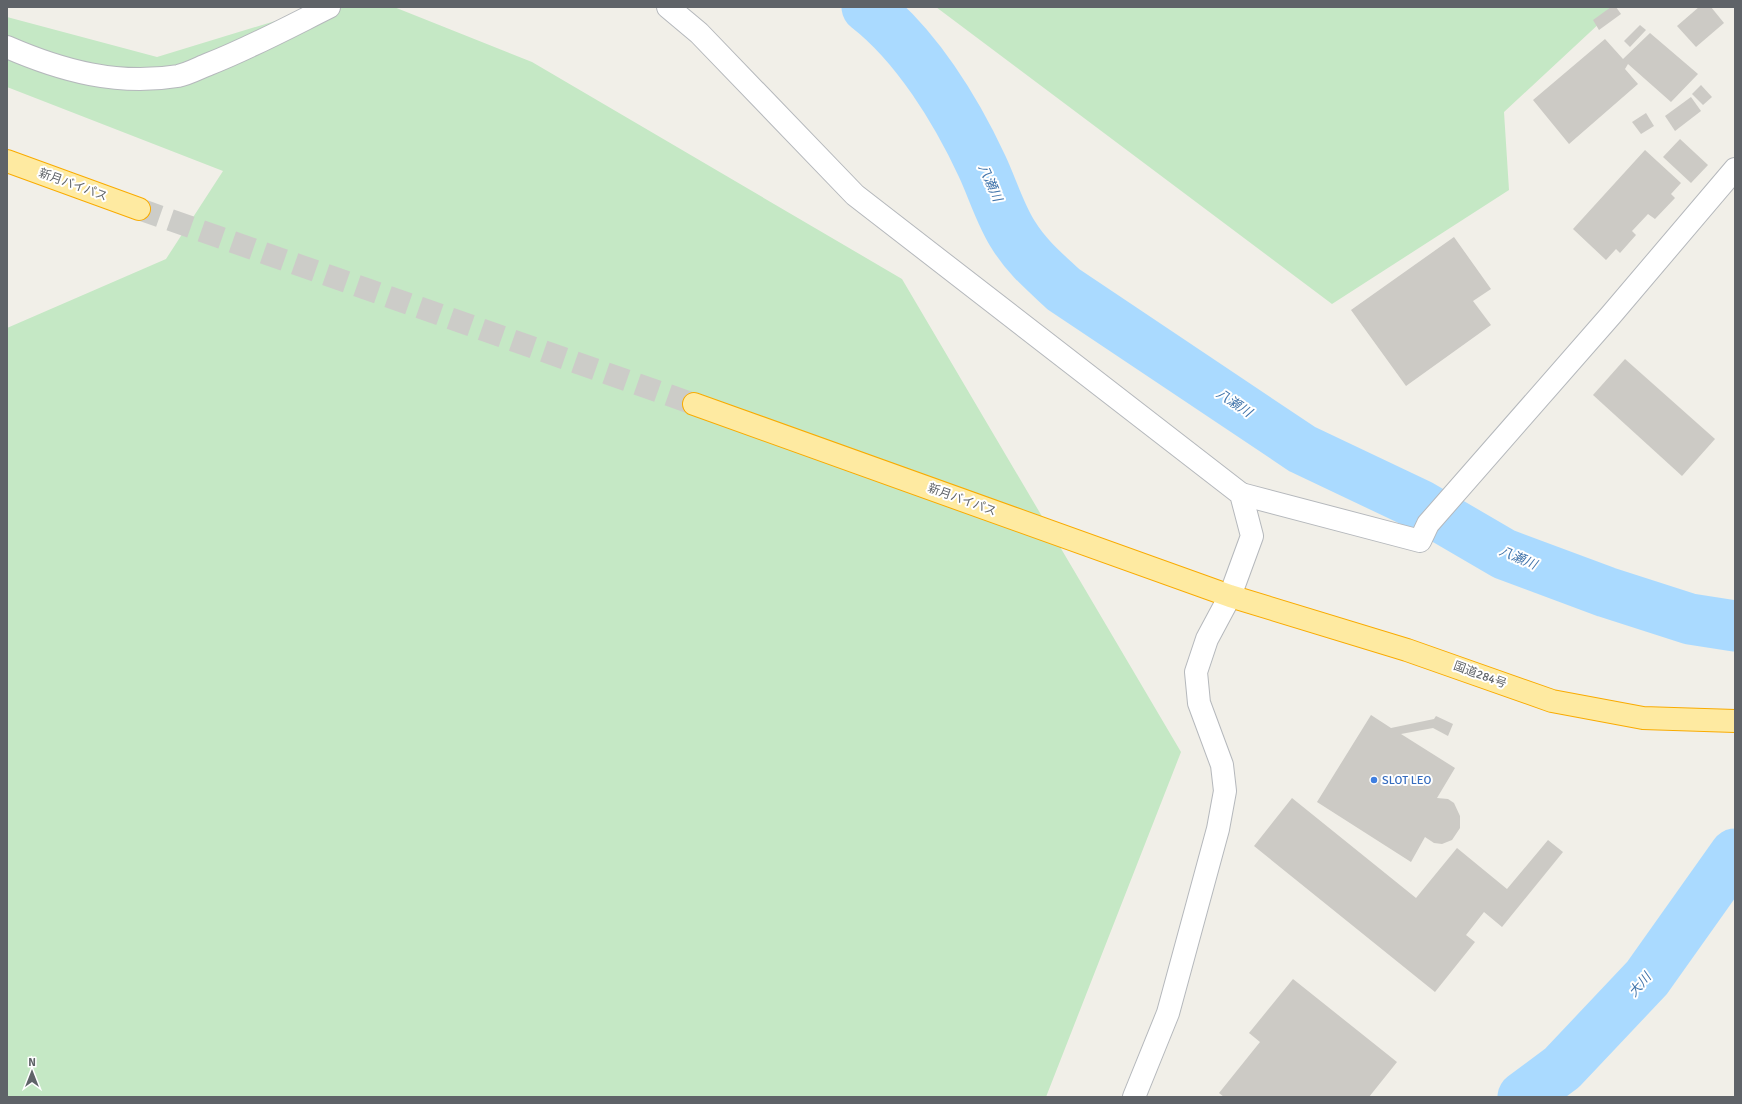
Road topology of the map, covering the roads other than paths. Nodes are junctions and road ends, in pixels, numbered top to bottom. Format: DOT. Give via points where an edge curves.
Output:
graph roads {
  1 [pos="329,7"];
  2 [pos="668,7"];
  3 [pos="7,48"];
  4 [pos="7,161"];
  5 [pos="1735,169"];
  6 [pos="139,209"];
  7 [pos="694,404"];
  8 [pos="1241,494"];
  9 [pos="1230,596"];
  10 [pos="1735,721"];
  11 [pos="1134,1097"];
  1 -- 3 [label="street" via="228,57 179,76 128,80 83,74 41,62"];
  2 -- 8 [label="street" via="699,33 855,195"];
  4 -- 6 [label="highway, 新月バイパス"];
  5 -- 8 [label="street" via="1428,524 1420,541"];
  7 -- 9 [label="highway, 新月バイパス"];
  8 -- 9 [label="street" via="1252,536"];
  9 -- 10 [label="highway, 国道284号" via="1407,650 1552,701 1643,718"];
  9 -- 11 [label="street" via="1207,639 1196,672 1199,703 1222,765 1224,798 1218,829 1168,1013"];
}
